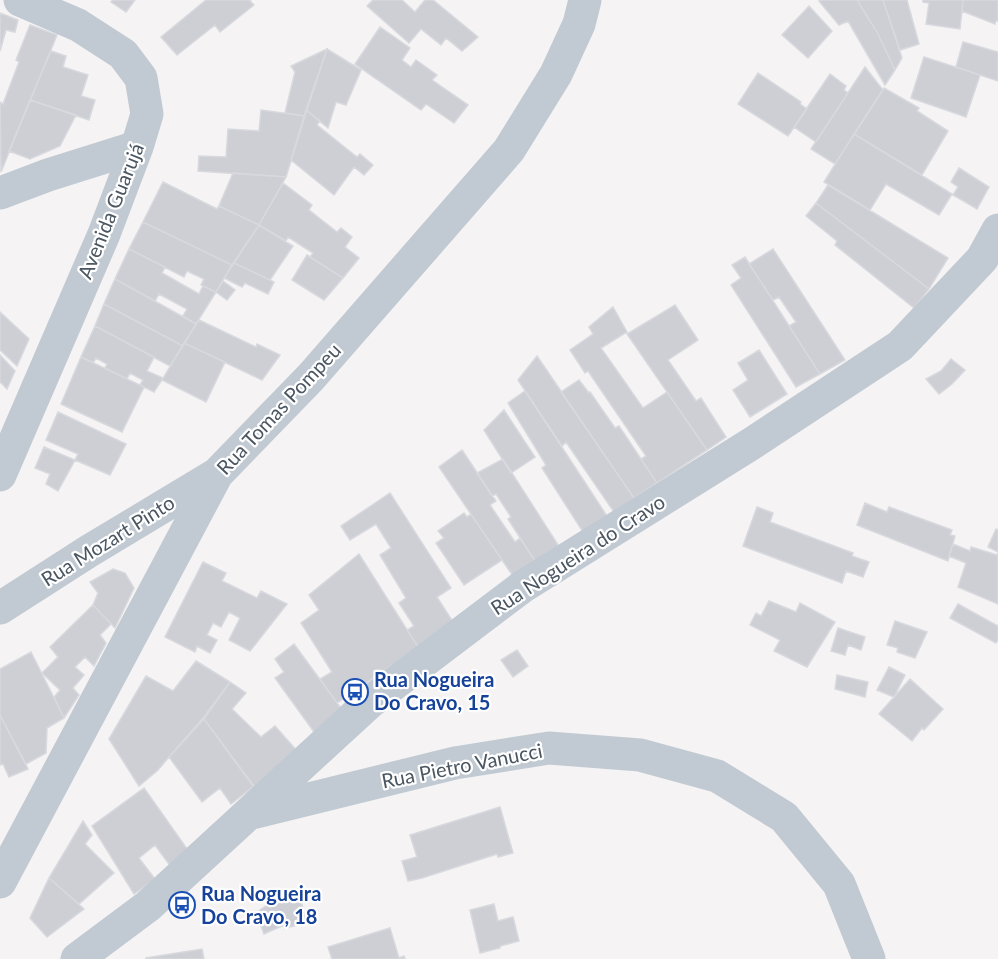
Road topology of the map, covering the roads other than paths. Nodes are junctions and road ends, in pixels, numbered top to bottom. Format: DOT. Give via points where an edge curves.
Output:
graph roads {
  1 [pos="20,0"];
  2 [pos="585,0"];
  3 [pos="137,147"];
  4 [pos="0,193"];
  5 [pos="998,230"];
  6 [pos="217,474"];
  7 [pos="0,475"];
  8 [pos="0,608"];
  9 [pos="250,814"];
  10 [pos="0,882"];
  11 [pos="76,959"];
  12 [pos="869,959"];
  1 -- 3 [label="street, Avenida Guarujá" via="78,25 123,54 141,78 147,114"];
  2 -- 6 [label="street, Rua Tomas Pompeu" via="579,24 556,74 509,150 311,377"];
  3 -- 4 [label="street"];
  3 -- 7 [label="street, Avenida Guarujá" via="104,234"];
  5 -- 9 [label="street, Rua Nogueira do Cravo" via="982,259 900,346 522,586 370,702"];
  6 -- 8 [label="street, Rua Mozart Pinto"];
  6 -- 10 [label="street, Rua Tomas Pompeu"];
  9 -- 11 [label="street, Rua Nogueira do Cravo" via="148,906"];
  9 -- 12 [label="street, Rua Pietro Vanucci" via="455,763 549,748 640,755 717,776 784,817 838,884"];
}
